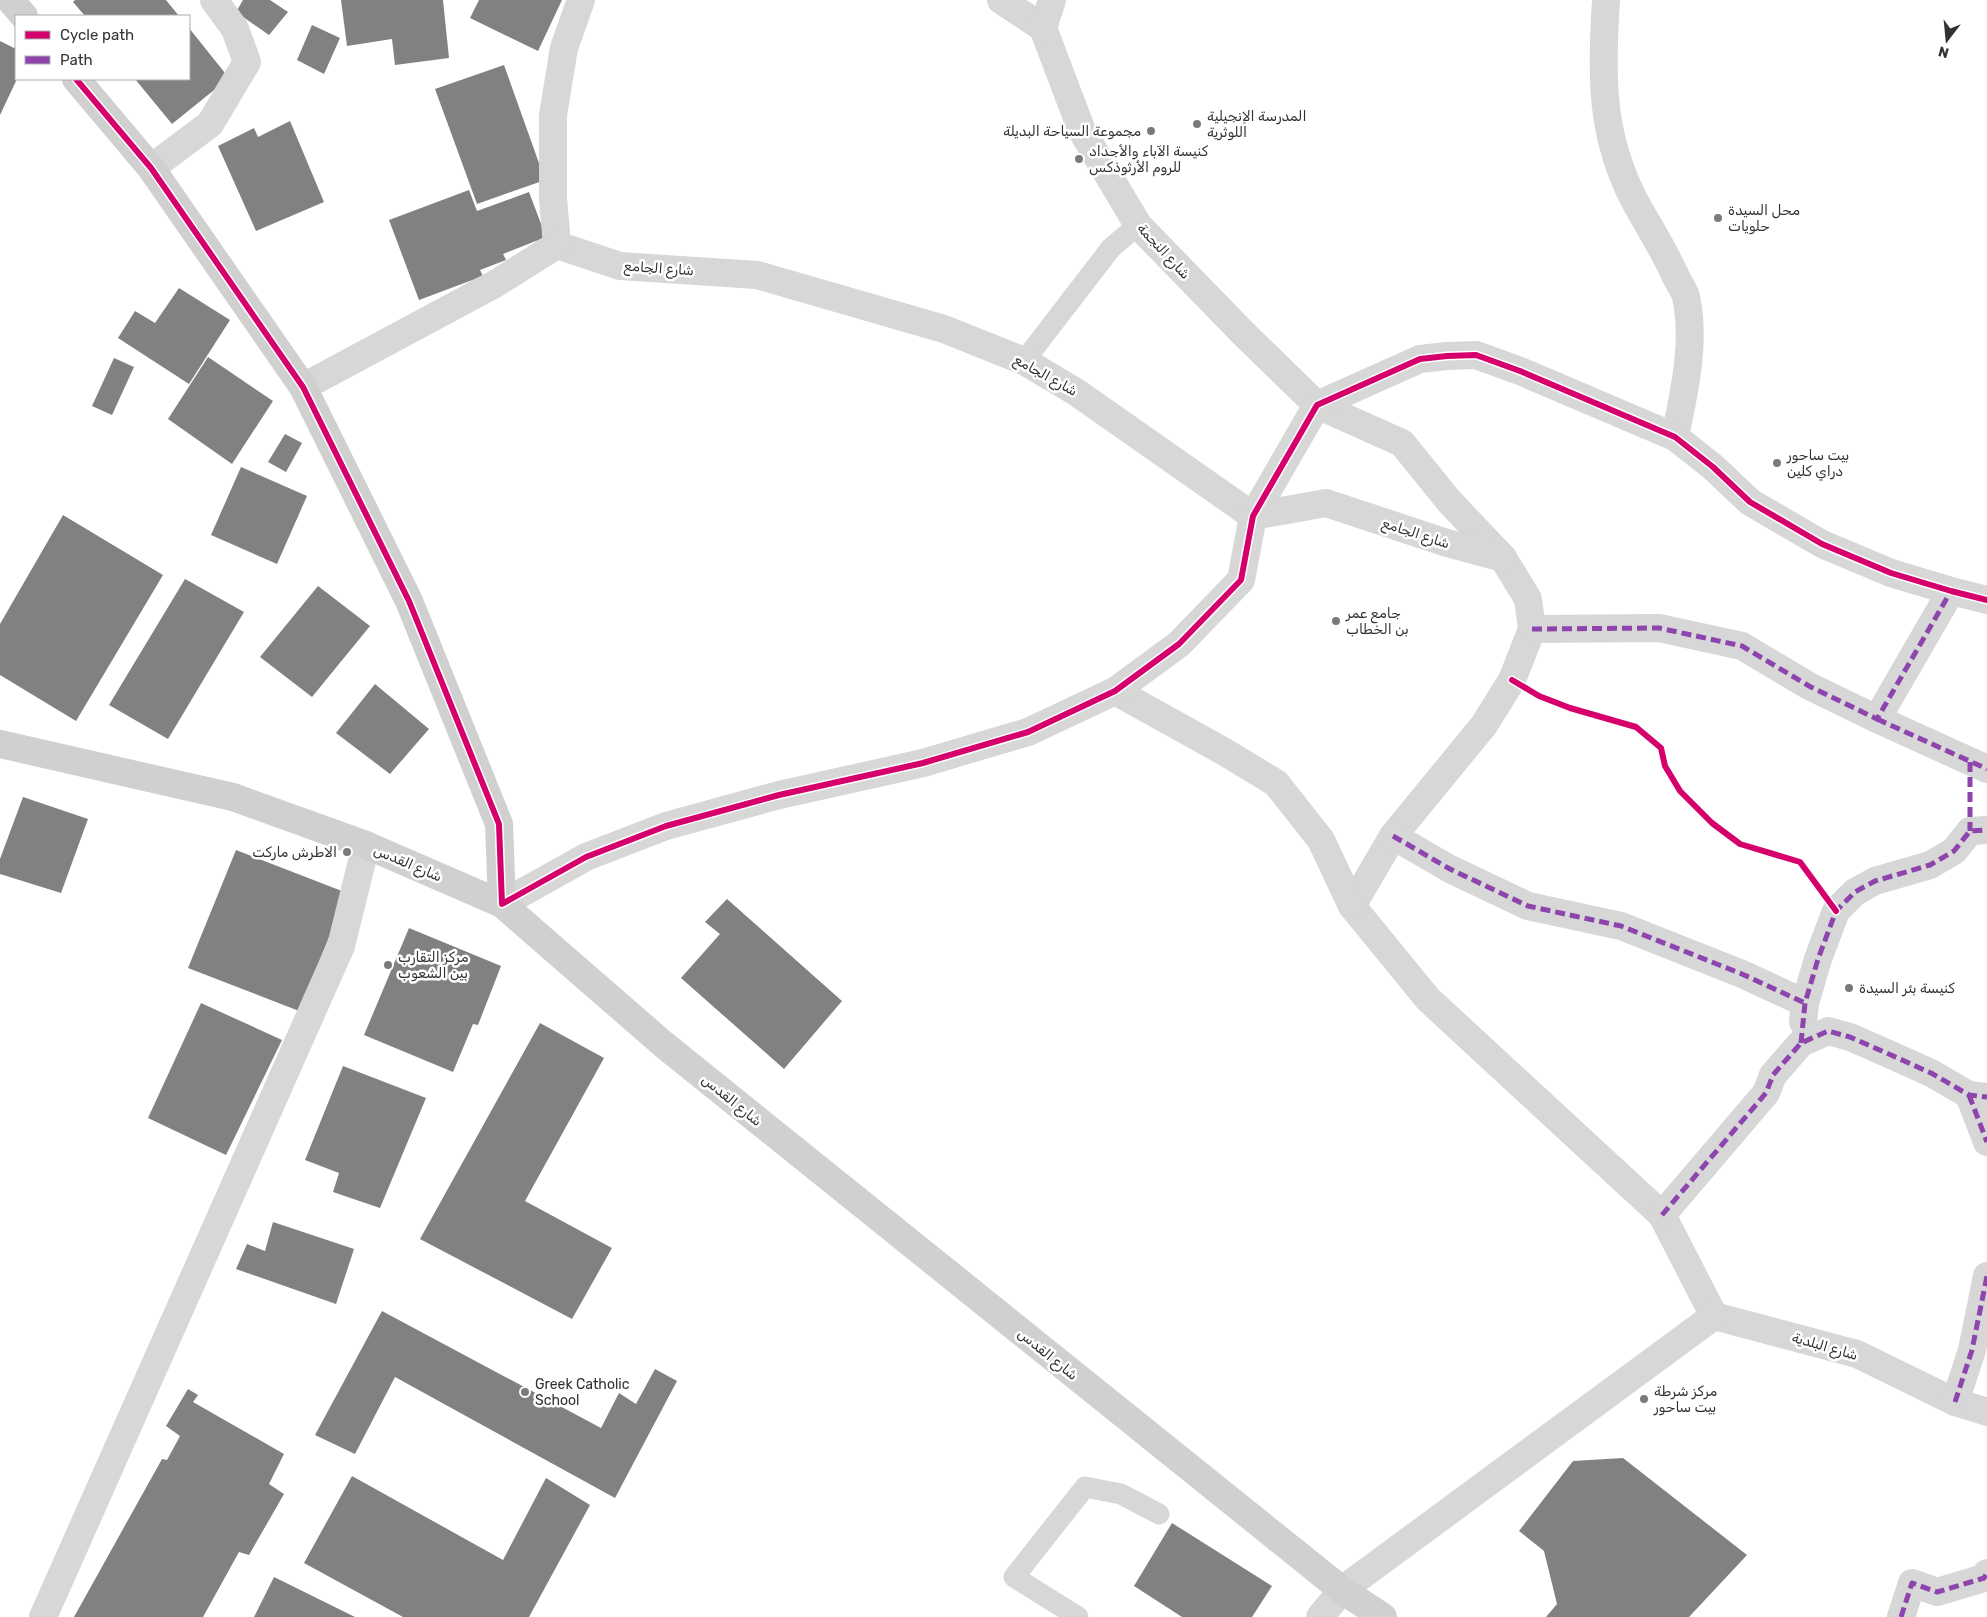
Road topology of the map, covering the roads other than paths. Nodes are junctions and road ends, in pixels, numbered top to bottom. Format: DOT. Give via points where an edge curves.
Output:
graph roads {
  1 [pos="10,0"];
  2 [pos="214,0"];
  3 [pos="581,0"];
  4 [pos="1001,0"];
  5 [pos="1052,0"];
  6 [pos="1606,0"];
  7 [pos="23,15"];
  8 [pos="1043,28"];
  9 [pos="77,80"];
  10 [pos="151,168"];
  11 [pos="1138,225"];
  12 [pos="557,246"];
  13 [pos="1024,360"];
  14 [pos="303,388"];
  15 [pos="1317,404"];
  16 [pos="1675,437"];
  17 [pos="1253,516"];
  18 [pos="1503,558"];
  19 [pos="1951,592"];
  20 [pos="1987,600"];
  21 [pos="1532,629"];
  22 [pos="1115,691"];
  23 [pos="1877,719"];
  24 [pos="0,744"];
  25 [pos="1987,769"];
  26 [pos="1987,830"];
  27 [pos="1393,836"];
  28 [pos="366,845"];
  29 [pos="502,904"];
  30 [pos="1352,906"];
  31 [pos="1805,1003"];
  32 [pos="1801,1043"];
  33 [pos="1978,1096"];
  34 [pos="1986,1140"];
  35 [pos="1662,1215"];
  36 [pos="1987,1276"];
  37 [pos="1714,1316"];
  38 [pos="1955,1402"];
  39 [pos="1987,1412"];
  40 [pos="1159,1514"];
  41 [pos="1987,1573"];
  42 [pos="1342,1590"];
  43 [pos="43,1617"];
  44 [pos="1078,1617"];
  45 [pos="1320,1617"];
  46 [pos="1383,1617"];
  47 [pos="1901,1617"];
  1 -- 7 [label="main road"];
  2 -- 10 [label="street" via="235,29 247,62 210,124"];
  3 -- 12 [label="street" via="564,48 553,115 553,198"];
  4 -- 8 [label="street"];
  5 -- 8 [label="street"];
  6 -- 16 [label="street" via="1602,64 1608,131 1618,165 1686,296 1690,337"];
  8 -- 11 [label="street, شارع النجمة" via="1082,131"];
  9 -- 10 [label="main road"];
  10 -- 14 [label="main road"];
  11 -- 13 [label="lane" via="1111,248"];
  11 -- 15 [label="street, شارع النجمة"];
  12 -- 13 [label="street, شارع الجامع" via="620,266 757,275 944,329"];
  12 -- 14 [label="street" via="496,284"];
  13 -- 17 [label="street, شارع الجامع" via="1076,392"];
  14 -- 29 [label="main road" via="409,601 499,824"];
  15 -- 16 [label="street" via="1420,359 1476,355"];
  15 -- 17 [label="street"];
  15 -- 18 [label="street, شارع النجمة" via="1402,443 1449,501"];
  16 -- 19 [label="street" via="1750,502 1822,544 1891,573"];
  17 -- 18 [label="street, شارع الجامع" via="1326,503"];
  17 -- 22 [label="street" via="1241,580 1178,644"];
  18 -- 21 [label="street, شارع النجمة" via="1528,599"];
  19 -- 20 [label="street"];
  19 -- 23 [label="street"];
  21 -- 23 [label="street" via="1659,628 1742,646 1809,686"];
  21 -- 27 [label="street" via="1512,680 1484,725"];
  22 -- 29 [label="street" via="1028,732 923,764 779,795 666,826 586,857"];
  22 -- 30 [label="street" via="1276,783 1321,840"];
  23 -- 25 [label="street"];
  24 -- 28 [label="main road, شارع القدس" via="233,797"];
  26 -- 31 [label="street" via="1970,831 1954,851 1930,864 1875,881 1855,892 1836,911"];
  27 -- 30 [label="street"];
  27 -- 31 [label="street" via="1450,869 1528,906 1621,926"];
  28 -- 29 [label="main road, شارع القدس"];
  28 -- 43 [label="street" via="341,946"];
  29 -- 42 [label="main road, شارع القدس" via="663,1044"];
  30 -- 35 [label="street" via="1428,999"];
  31 -- 32 [label="street"];
  32 -- 33 [label="street" via="1828,1031 1850,1037"];
  32 -- 35 [label="street" via="1773,1075 1766,1093"];
  33 -- 34 [label="street"];
  35 -- 37 [label="street"];
  36 -- 38 [label="street" via="1972,1350"];
  37 -- 38 [label="street, شارع البلدية" via="1857,1354"];
  37 -- 42 [label="street"];
  38 -- 39 [label="street, شارع البلدية"];
  40 -- 44 [label="lane" via="1121,1494 1085,1487 1014,1577"];
  41 -- 47 [label="street" via="1984,1578 1937,1592 1912,1583"];
  42 -- 45 [label="street"];
  42 -- 46 [label="main road, شارع القدس"];
}
